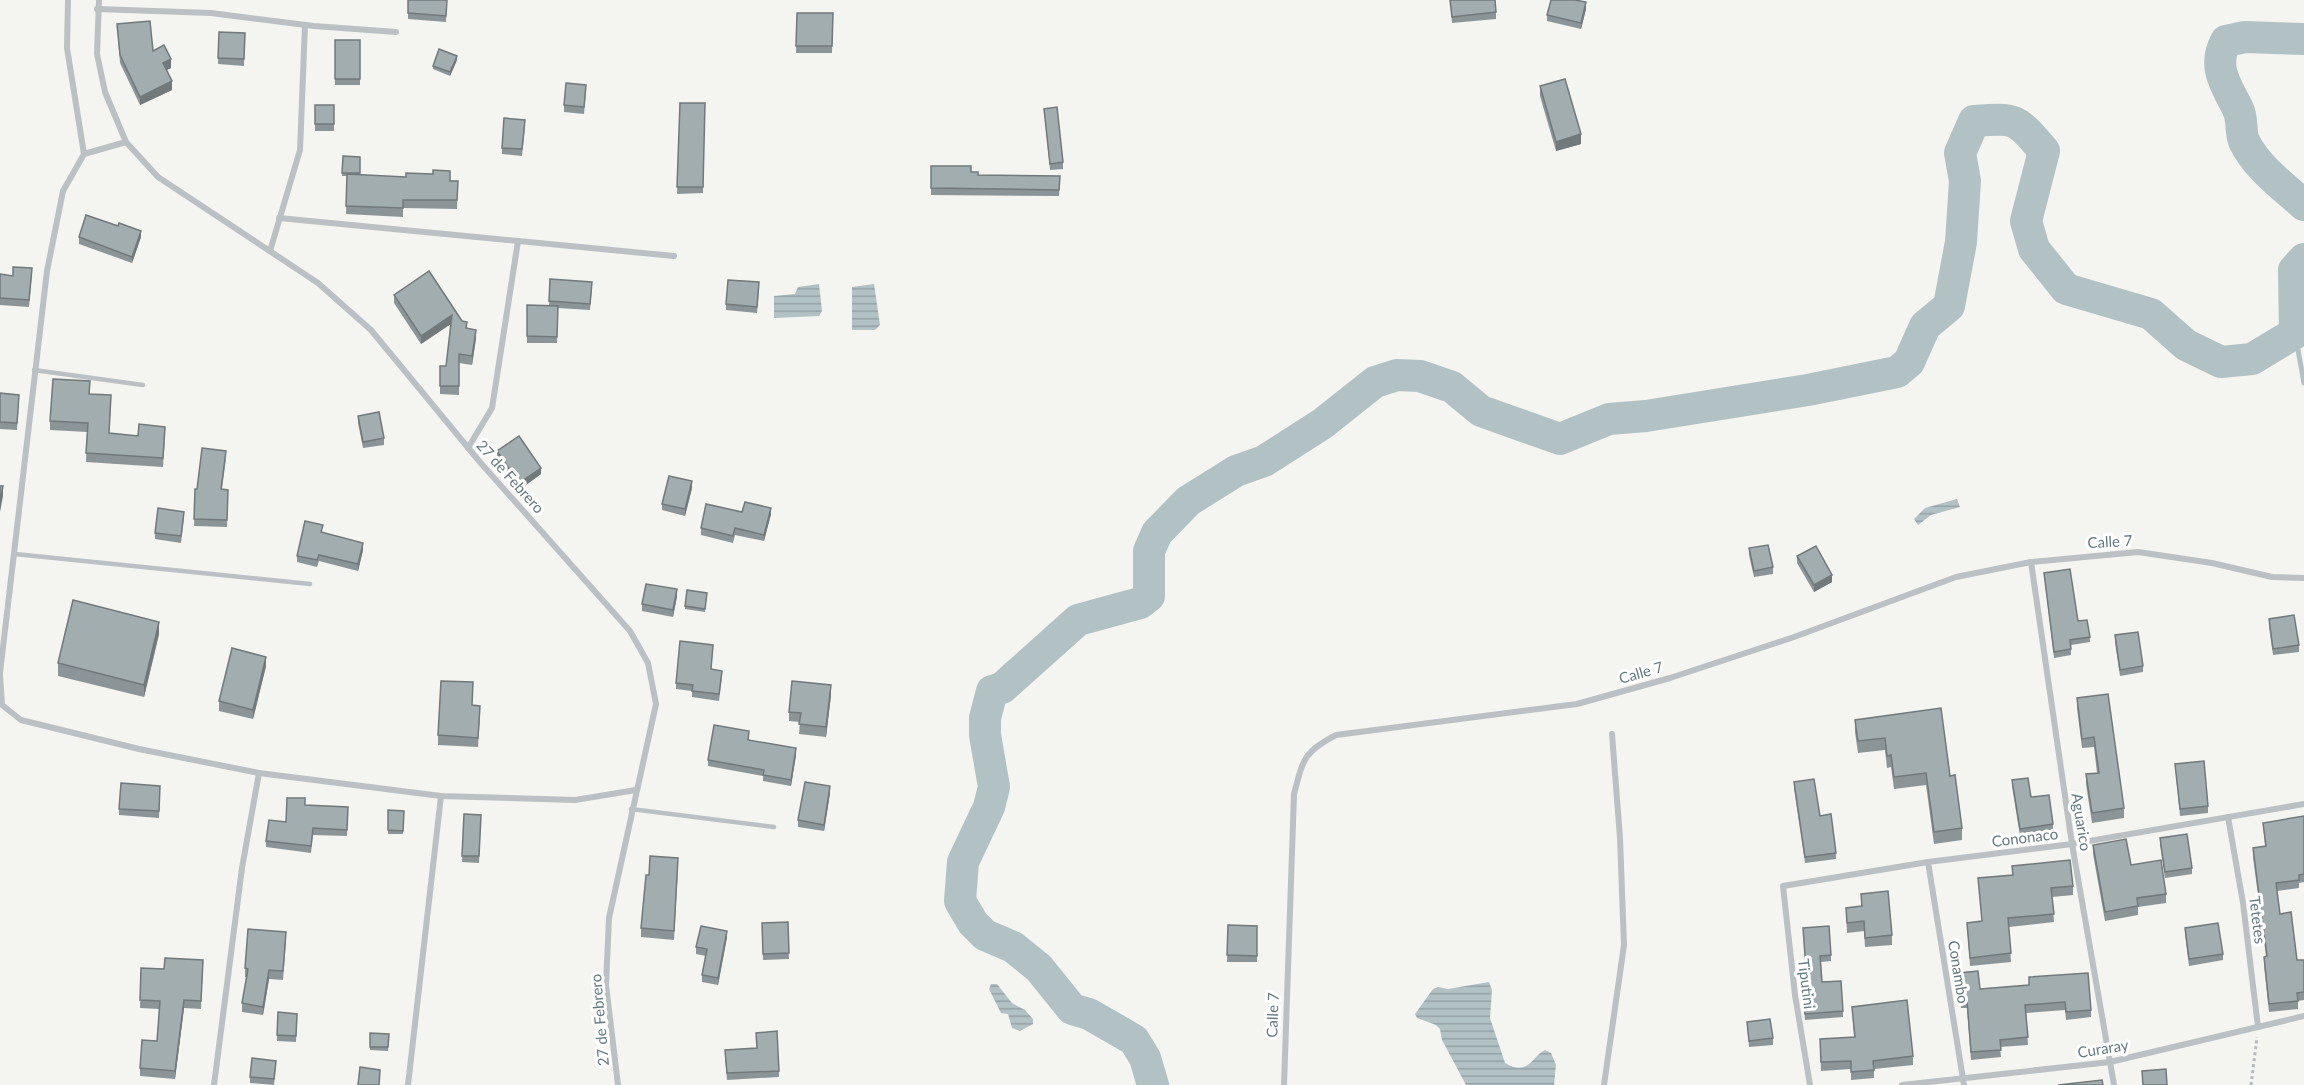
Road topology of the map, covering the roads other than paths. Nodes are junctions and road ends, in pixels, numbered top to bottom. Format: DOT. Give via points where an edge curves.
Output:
graph roads {
  1 [pos="68,0"];
  2 [pos="99,0"];
  3 [pos="97,9"];
  4 [pos="305,25"];
  5 [pos="396,32"];
  6 [pos="126,142"];
  7 [pos="84,154"];
  8 [pos="279,218"];
  9 [pos="518,241"];
  10 [pos="270,251"];
  11 [pos="674,256"];
  12 [pos="34,370"];
  13 [pos="143,384"];
  14 [pos="468,448"];
  15 [pos="15,554"];
  16 [pos="2031,562"];
  17 [pos="2304,578"];
  18 [pos="310,584"];
  19 [pos="0,674"];
  20 [pos="1612,734"];
  21 [pos="259,773"];
  22 [pos="636,790"];
  23 [pos="441,796"];
  24 [pos="2304,804"];
  25 [pos="631,809"];
  26 [pos="2228,817"];
  27 [pos="774,827"];
  28 [pos="2072,844"];
  29 [pos="1928,862"];
  30 [pos="1783,886"];
  31 [pos="2304,1016"];
  32 [pos="2258,1027"];
  33 [pos="2110,1062"];
  34 [pos="1964,1077"];
  35 [pos="214,1085"];
  36 [pos="408,1085"];
  37 [pos="618,1085"];
  38 [pos="1284,1085"];
  39 [pos="1604,1085"];
  40 [pos="1810,1085"];
  41 [pos="1902,1085"];
  42 [pos="1964,1085"];
  43 [pos="2114,1085"];
  1 -- 7 [label="street" via="67,48"];
  2 -- 3 [label="street, 27 de Febrero"];
  3 -- 4 [label="street" via="211,13"];
  3 -- 6 [label="street, 27 de Febrero" via="97,54 105,92"];
  4 -- 5 [label="street"];
  4 -- 8 [label="street" via="300,150"];
  6 -- 7 [label="street"];
  6 -- 10 [label="street, 27 de Febrero" via="158,177"];
  7 -- 12 [label="street" via="63,191"];
  8 -- 9 [label="street"];
  8 -- 10 [label="street"];
  9 -- 11 [label="street"];
  9 -- 14 [label="street" via="492,408"];
  10 -- 14 [label="street, 27 de Febrero" via="318,283 371,330"];
  12 -- 13 [label="lane"];
  12 -- 15 [label="street"];
  14 -- 22 [label="street, 27 de Febrero" via="630,631 648,663 656,704"];
  15 -- 18 [label="lane"];
  15 -- 19 [label="street"];
  16 -- 17 [label="street, Calle 7" via="2138,552 2272,577"];
  16 -- 28 [label="street, Aguarico"];
  16 -- 38 [label="street, Calle 7" via="1956,576 1794,637 1577,704 1336,735 1313,747 1302,763 1294,794"];
  19 -- 21 [label="street" via="2,705 21,720"];
  20 -- 39 [label="street" via="1624,945"];
  21 -- 23 [label="street"];
  21 -- 35 [label="street" via="242,868"];
  22 -- 23 [label="street" via="576,800"];
  22 -- 25 [label="street, 27 de Febrero"];
  23 -- 36 [label="street"];
  24 -- 26 [label="street, Cononaco"];
  25 -- 27 [label="lane"];
  25 -- 37 [label="street, 27 de Febrero" via="609,929 606,985"];
  26 -- 28 [label="street, Cononaco"];
  26 -- 32 [label="street, Tetetes"];
  28 -- 29 [label="street, Cononaco"];
  28 -- 33 [label="street, Aguarico"];
  29 -- 30 [label="street, Cononaco"];
  29 -- 34 [label="street, Conambo"];
  30 -- 40 [label="street, Tiputini"];
  31 -- 32 [label="street, Curaray"];
  32 -- 33 [label="street, Curaray"];
  33 -- 34 [label="street, Curaray"];
  33 -- 43 [label="street, Aguarico"];
  34 -- 41 [label="street, Curaray"];
  34 -- 42 [label="street, Conambo"];
}
